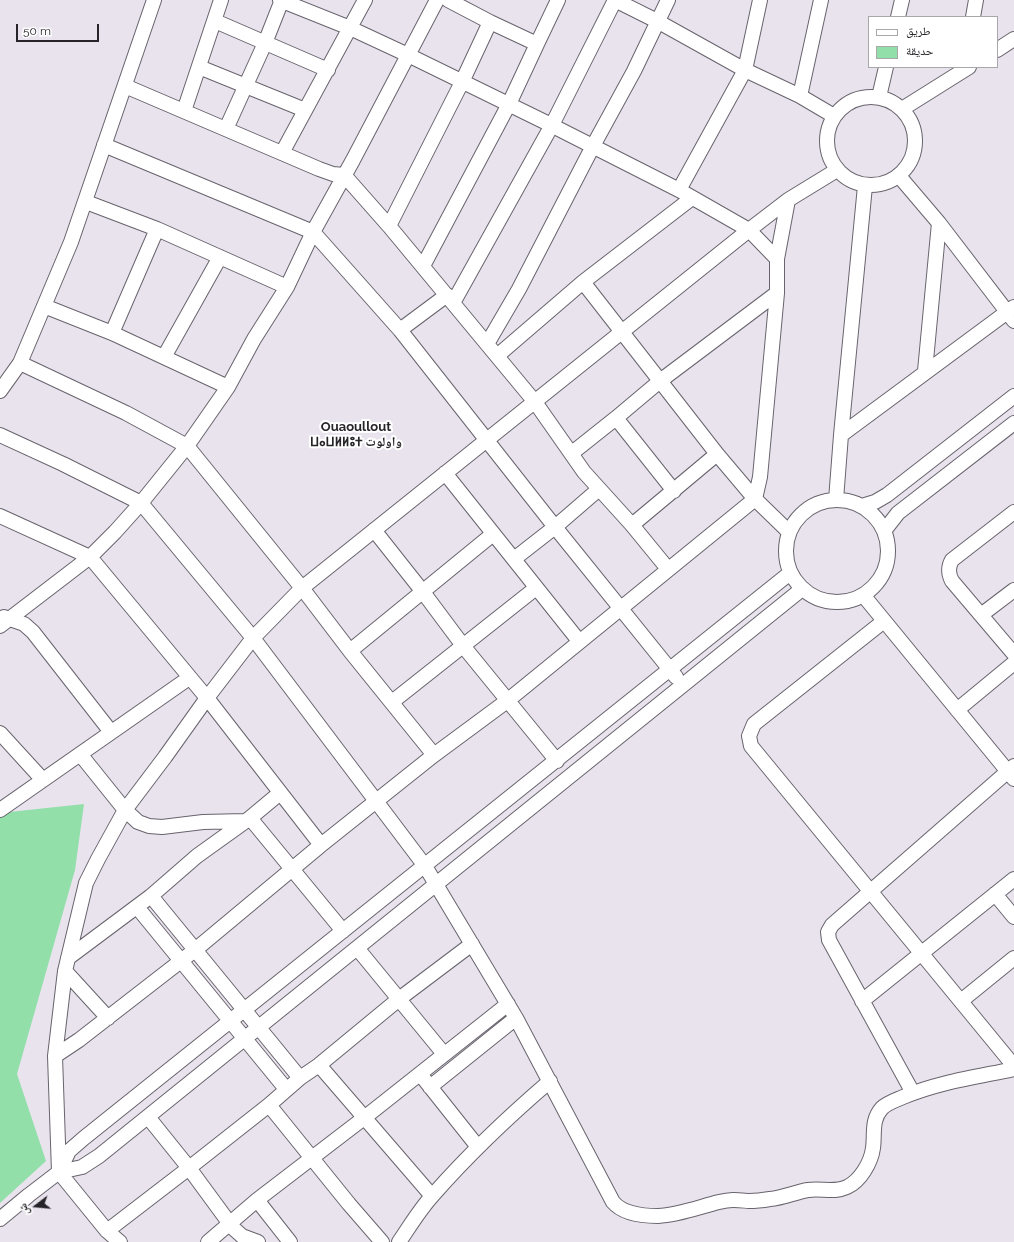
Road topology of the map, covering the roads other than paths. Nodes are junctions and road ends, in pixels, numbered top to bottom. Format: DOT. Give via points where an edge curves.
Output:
graph roads {
  1 [pos="154,0"];
  2 [pos="221,0"];
  3 [pos="282,0"];
  4 [pos="364,0"];
  5 [pos="437,0"];
  6 [pos="448,0"];
  7 [pos="558,0"];
  8 [pos="615,0"];
  9 [pos="668,0"];
  10 [pos="760,0"];
  11 [pos="821,0"];
  12 [pos="902,0"];
  13 [pos="976,0"];
  14 [pos="898,16"];
  15 [pos="973,16"];
  16 [pos="214,21"];
  17 [pos="657,21"];
  18 [pos="490,22"];
  19 [pos="350,28"];
  20 [pos="1014,39"];
  21 [pos="265,43"];
  22 [pos="537,44"];
  23 [pos="998,49"];
  24 [pos="408,55"];
  25 [pos="199,66"];
  26 [pos="886,68"];
  27 [pos="964,69"];
  28 [pos="328,70"];
  29 [pos="745,70"];
  30 [pos="462,82"];
  31 [pos="125,86"];
  32 [pos="245,86"];
  33 [pos="800,96"];
  34 [pos="879,97"];
  35 [pos="509,104"];
  36 [pos="902,109"];
  37 [pos="305,110"];
  38 [pos="184,111"];
  39 [pos="834,116"];
  40 [pos="552,125"];
  41 [pos="226,129"];
  42 [pos="104,145"];
  43 [pos="593,146"];
  44 [pos="282,153"];
  45 [pos="837,170"];
  46 [pos="344,175"];
  47 [pos="899,176"];
  48 [pos="865,186"];
  49 [pos="679,190"];
  50 [pos="692,198"];
  51 [pos="788,200"];
  52 [pos="86,202"];
  53 [pos="939,223"];
  54 [pos="390,226"];
  55 [pos="157,230"];
  56 [pos="749,230"];
  57 [pos="313,232"];
  58 [pos="220,257"];
  59 [pos="776,258"];
  60 [pos="423,266"];
  61 [pos="583,282"];
  62 [pos="287,287"];
  63 [pos="777,293"];
  64 [pos="450,299"];
  65 [pos="44,306"];
  66 [pos="1011,313"];
  67 [pos="400,330"];
  68 [pos="112,333"];
  69 [pos="622,333"];
  70 [pos="487,344"];
  71 [pos="164,356"];
  72 [pos="497,356"];
  73 [pos="20,363"];
  74 [pos="925,371"];
  75 [pos="660,381"];
  76 [pos="228,387"];
  77 [pos="0,390"];
  78 [pos="1014,396"];
  79 [pos="535,402"];
  80 [pos="616,418"];
  81 [pos="1014,423"];
  82 [pos="0,435"];
  83 [pos="841,435"];
  84 [pos="486,440"];
  85 [pos="187,446"];
  86 [pos="572,453"];
  87 [pos="717,454"];
  88 [pos="445,473"];
  89 [pos="599,489"];
  90 [pos="674,491"];
  91 [pos="755,499"];
  92 [pos="836,500"];
  93 [pos="141,503"];
  94 [pos="862,506"];
  95 [pos="1014,512"];
  96 [pos="0,516"];
  97 [pos="632,525"];
  98 [pos="555,527"];
  99 [pos="374,530"];
  100 [pos="884,531"];
  101 [pos="789,532"];
  102 [pos="493,534"];
  103 [pos="90,557"];
  104 [pos="514,559"];
  105 [pos="668,569"];
  106 [pos="790,573"];
  107 [pos="302,588"];
  108 [pos="536,588"];
  109 [pos="802,589"];
  110 [pos="1014,590"];
  111 [pos="423,592"];
  112 [pos="863,595"];
  113 [pos="622,608"];
  114 [pos="981,615"];
  115 [pos="3,620"];
  116 [pos="884,621"];
  117 [pos="253,638"];
  118 [pos="579,641"];
  119 [pos="464,647"];
  120 [pos="350,651"];
  121 [pos="1014,654"];
  122 [pos="1014,663"];
  123 [pos="671,669"];
  124 [pos="189,678"];
  125 [pos="683,685"];
  126 [pos="207,698"];
  127 [pos="507,700"];
  128 [pos="392,702"];
  129 [pos="957,710"];
  130 [pos="111,732"];
  131 [pos="0,733"];
  132 [pos="80,754"];
  133 [pos="434,755"];
  134 [pos="556,761"];
  135 [pos="1012,772"];
  136 [pos="43,780"];
  137 [pos="280,793"];
  138 [pos="378,801"];
  139 [pos="0,810"];
  140 [pos="125,810"];
  141 [pos="247,820"];
  142 [pos="321,846"];
  143 [pos="425,866"];
  144 [pos="292,869"];
  145 [pos="1014,879"];
  146 [pos="436,883"];
  147 [pos="870,892"];
  148 [pos="995,894"];
  149 [pos="151,896"];
  150 [pos="137,907"];
  151 [pos="1014,917"];
  152 [pos="343,931"];
  153 [pos="472,944"];
  154 [pos="357,948"];
  155 [pos="195,950"];
  156 [pos="922,953"];
  157 [pos="1014,958"];
  158 [pos="180,960"];
  159 [pos="66,964"];
  160 [pos="400,999"];
  161 [pos="862,1001"];
  162 [pos="961,1001"];
  163 [pos="508,1004"];
  164 [pos="245,1011"];
  165 [pos="108,1018"];
  166 [pos="516,1018"];
  167 [pos="231,1022"];
  168 [pos="258,1027"];
  169 [pos="244,1039"];
  170 [pos="444,1054"];
  171 [pos="55,1056"];
  172 [pos="319,1065"];
  173 [pos="1014,1066"];
  174 [pos="1014,1069"];
  175 [pos="420,1074"];
  176 [pos="300,1078"];
  177 [pos="550,1081"];
  178 [pos="430,1087"];
  179 [pos="286,1089"];
  180 [pos="913,1093"];
  181 [pos="269,1105"];
  182 [pos="148,1117"];
  183 [pos="364,1118"];
  184 [pos="478,1147"];
  185 [pos="312,1158"];
  186 [pos="189,1168"];
  187 [pos="59,1172"];
  188 [pos="432,1196"];
  189 [pos="257,1200"];
  190 [pos="0,1220"];
  191 [pos="230,1223"];
  192 [pos="107,1231"];
  193 [pos="120,1242"];
  194 [pos="208,1242"];
  195 [pos="258,1242"];
  196 [pos="290,1242"];
  197 [pos="382,1242"];
  198 [pos="399,1242"];
  1 -- 31 [label="street"];
  2 -- 16 [label="street"];
  3 -- 19 [label="street"];
  3 -- 21 [label="street"];
  4 -- 19 [label="street"];
  5 -- 24 [label="street"];
  6 -- 18 [label="street"];
  7 -- 22 [label="street"];
  8 -- 17 [label="street"];
  8 -- 40 [label="street"];
  9 -- 17 [label="street"];
  10 -- 29 [label="street"];
  11 -- 33 [label="street"];
  12 -- 14 [label="street"];
  13 -- 15 [label="street"];
  16 -- 21 [label="street"];
  16 -- 25 [label="street"];
  17 -- 29 [label="street"];
  17 -- 43 [label="street" via="634,71"];
  18 -- 22 [label="street"];
  18 -- 30 [label="street"];
  19 -- 24 [label="street"];
  19 -- 28 [label="street"];
  20 -- 23 [label="street"];
  21 -- 28 [label="street"];
  21 -- 32 [label="street"];
  22 -- 35 [label="street"];
  24 -- 30 [label="street"];
  24 -- 46 [label="street"];
  25 -- 32 [label="street"];
  25 -- 38 [label="street"];
  26 -- 34 [label="street"];
  27 -- 36 [label="street"];
  28 -- 37 [label="street"];
  29 -- 33 [label="street"];
  29 -- 49 [label="street"];
  30 -- 35 [label="street"];
  30 -- 54 [label="street"];
  31 -- 38 [label="street"];
  31 -- 42 [label="street"];
  32 -- 37 [label="street"];
  32 -- 41 [label="street"];
  33 -- 39 [label="street"];
  34 -- 36 [label="street"];
  34 -- 39 [label="street" via="854,100 843,106"];
  35 -- 40 [label="street"];
  35 -- 60 [label="street"];
  36 -- 47 [label="street" via="911,122 915,136 914,151 908,165"];
  37 -- 44 [label="street"];
  38 -- 41 [label="street"];
  39 -- 45 [label="street" via="828,129 826,144 829,158"];
  40 -- 43 [label="street"];
  40 -- 64 [label="street"];
  41 -- 44 [label="street"];
  42 -- 52 [label="street"];
  42 -- 57 [label="street"];
  43 -- 49 [label="street"];
  43 -- 70 [label="street" via="519,289"];
  44 -- 46 [label="street" via="333,174"];
  45 -- 48 [label="street" via="845,178"];
  45 -- 51 [label="street"];
  46 -- 54 [label="street"];
  46 -- 57 [label="street"];
  47 -- 48 [label="street" via="888,183"];
  47 -- 53 [label="street"];
  48 -- 83 [label="street"];
  49 -- 50 [label="street"];
  50 -- 56 [label="street"];
  50 -- 61 [label="street"];
  51 -- 56 [label="street"];
  51 -- 59 [label="street"];
  52 -- 55 [label="street"];
  52 -- 65 [label="street"];
  53 -- 66 [label="street"];
  53 -- 74 [label="street"];
  54 -- 60 [label="street"];
  55 -- 58 [label="street"];
  55 -- 68 [label="street"];
  56 -- 59 [label="street"];
  56 -- 69 [label="street"];
  57 -- 62 [label="street"];
  57 -- 67 [label="street"];
  58 -- 62 [label="street"];
  58 -- 71 [label="street"];
  59 -- 63 [label="street"];
  60 -- 64 [label="street"];
  61 -- 69 [label="street"];
  61 -- 72 [label="street"];
  62 -- 76 [label="street"];
  63 -- 75 [label="street"];
  63 -- 91 [label="street" via="760,477"];
  64 -- 67 [label="street"];
  64 -- 70 [label="street"];
  65 -- 68 [label="street"];
  65 -- 73 [label="street"];
  66 -- 74 [label="street"];
  67 -- 84 [label="street"];
  68 -- 71 [label="street"];
  69 -- 75 [label="street"];
  69 -- 79 [label="street"];
  70 -- 72 [label="street"];
  71 -- 76 [label="street"];
  72 -- 79 [label="street"];
  73 -- 77 [label="street"];
  73 -- 85 [label="street" via="126,413"];
  74 -- 83 [label="street"];
  75 -- 80 [label="street"];
  75 -- 87 [label="street"];
  76 -- 85 [label="street"];
  78 -- 94 [label="street" via="887,495"];
  79 -- 84 [label="street"];
  79 -- 86 [label="street"];
  80 -- 86 [label="street"];
  80 -- 90 [label="street"];
  81 -- 100 [label="street" via="898,513"];
  82 -- 93 [label="street"];
  83 -- 92 [label="street"];
  84 -- 88 [label="street"];
  84 -- 98 [label="street"];
  85 -- 93 [label="street"];
  85 -- 107 [label="street"];
  86 -- 89 [label="street"];
  87 -- 90 [label="street"];
  87 -- 91 [label="street"];
  88 -- 99 [label="street"];
  88 -- 102 [label="street"];
  89 -- 97 [label="street"];
  89 -- 98 [label="street"];
  90 -- 97 [label="street"];
  91 -- 101 [label="street"];
  91 -- 105 [label="street"];
  92 -- 94 [label="street" via="850,501"];
  92 -- 101 [label="street" via="821,502 808,509 796,519"];
  93 -- 103 [label="street"];
  93 -- 117 [label="street"];
  94 -- 100 [label="street" via="875,517"];
  95 -- 114 [label="street" via="949,564 949,576 952,581"];
  96 -- 103 [label="street"];
  97 -- 105 [label="street"];
  98 -- 104 [label="street"];
  98 -- 113 [label="street"];
  99 -- 107 [label="street"];
  99 -- 111 [label="street"];
  100 -- 112 [label="street" via="888,552 883,572 878,581"];
  101 -- 106 [label="street" via="786,560"];
  102 -- 104 [label="street"];
  102 -- 111 [label="street"];
  103 -- 115 [label="street"];
  103 -- 124 [label="street"];
  104 -- 108 [label="street"];
  105 -- 113 [label="street"];
  106 -- 109 [label="street"];
  106 -- 123 [label="street"];
  107 -- 117 [label="street"];
  107 -- 120 [label="street"];
  108 -- 118 [label="street"];
  108 -- 119 [label="street"];
  109 -- 112 [label="street" via="825,601 851,600"];
  109 -- 125 [label="street"];
  110 -- 114 [label="street"];
  111 -- 119 [label="street"];
  111 -- 120 [label="street"];
  112 -- 116 [label="street"];
  113 -- 118 [label="street"];
  113 -- 123 [label="street"];
  114 -- 121 [label="street"];
  115 -- 130 [label="street" via="24,624 33,632"];
  116 -- 129 [label="street"];
  116 -- 147 [label="street" via="754,724 748,736 751,746"];
  117 -- 126 [label="street"];
  117 -- 138 [label="street"];
  118 -- 127 [label="street"];
  119 -- 127 [label="street"];
  119 -- 128 [label="street"];
  120 -- 128 [label="street"];
  122 -- 129 [label="street"];
  123 -- 125 [label="street"];
  123 -- 134 [label="street"];
  124 -- 126 [label="street"];
  124 -- 130 [label="street"];
  125 -- 146 [label="street"];
  126 -- 137 [label="street"];
  126 -- 140 [label="street"];
  127 -- 133 [label="street"];
  127 -- 134 [label="street"];
  128 -- 133 [label="street"];
  129 -- 135 [label="street"];
  130 -- 132 [label="street"];
  131 -- 136 [label="street"];
  132 -- 136 [label="street"];
  132 -- 140 [label="street"];
  133 -- 138 [label="street"];
  134 -- 143 [label="street"];
  135 -- 147 [label="street"];
  136 -- 139 [label="street"];
  137 -- 141 [label="street"];
  137 -- 142 [label="street"];
  138 -- 142 [label="street"];
  138 -- 143 [label="street"];
  140 -- 141 [label="street" via="138,822 149,826"];
  140 -- 159 [label="street" via="86,883"];
  141 -- 144 [label="street"];
  141 -- 149 [label="street" via="197,856"];
  142 -- 144 [label="street"];
  143 -- 146 [label="street"];
  143 -- 152 [label="street"];
  144 -- 152 [label="street"];
  144 -- 155 [label="street"];
  145 -- 148 [label="street"];
  146 -- 153 [label="street"];
  146 -- 154 [label="street"];
  147 -- 156 [label="street"];
  147 -- 161 [label="street" via="832,925 828,932 829,940"];
  148 -- 151 [label="street"];
  148 -- 156 [label="street"];
  149 -- 150 [label="street"];
  149 -- 155 [label="street"];
  150 -- 158 [label="street"];
  150 -- 159 [label="street"];
  152 -- 164 [label="street"];
  153 -- 160 [label="street"];
  153 -- 163 [label="street"];
  154 -- 160 [label="street"];
  154 -- 168 [label="street"];
  155 -- 158 [label="street"];
  155 -- 164 [label="street"];
  156 -- 161 [label="street"];
  156 -- 162 [label="street"];
  157 -- 162 [label="street"];
  158 -- 165 [label="street"];
  158 -- 167 [label="street"];
  159 -- 165 [label="street"];
  159 -- 171 [label="street"];
  160 -- 170 [label="street"];
  160 -- 172 [label="street"];
  161 -- 180 [label="street"];
  162 -- 173 [label="street"];
  163 -- 166 [label="street"];
  163 -- 170 [label="street"];
  164 -- 167 [label="street"];
  164 -- 168 [label="street"];
  165 -- 171 [label="street"];
  166 -- 177 [label="street"];
  166 -- 178 [label="street"];
  167 -- 169 [label="street"];
  167 -- 187 [label="street" via="69,1151"];
  168 -- 169 [label="street"];
  168 -- 176 [label="street"];
  169 -- 179 [label="street"];
  169 -- 182 [label="street"];
  170 -- 175 [label="street"];
  171 -- 187 [label="street"];
  172 -- 176 [label="street"];
  172 -- 183 [label="street"];
  174 -- 180 [label="street" via="950,1082"];
  175 -- 178 [label="street"];
  175 -- 183 [label="street"];
  176 -- 179 [label="street"];
  177 -- 180 [label="street" via="616,1206 637,1214 658,1216 686,1212 734,1199 772,1199 808,1190 832,1191 848,1187 864,1171 870,1159 874,1121 877,1115 887,1104"];
  177 -- 184 [label="street"];
  178 -- 184 [label="street"];
  179 -- 181 [label="street"];
  181 -- 185 [label="street"];
  181 -- 186 [label="street"];
  182 -- 186 [label="street"];
  182 -- 187 [label="street" via="82,1167"];
  183 -- 185 [label="street"];
  183 -- 188 [label="street"];
  184 -- 188 [label="street"];
  185 -- 189 [label="street"];
  185 -- 197 [label="street"];
  186 -- 191 [label="street"];
  186 -- 192 [label="street"];
  187 -- 190 [label="street"];
  187 -- 192 [label="street"];
  188 -- 198 [label="street"];
  189 -- 191 [label="street"];
  189 -- 196 [label="street"];
  191 -- 194 [label="street"];
  191 -- 195 [label="street" via="242,1236"];
  192 -- 193 [label="street"];
}
